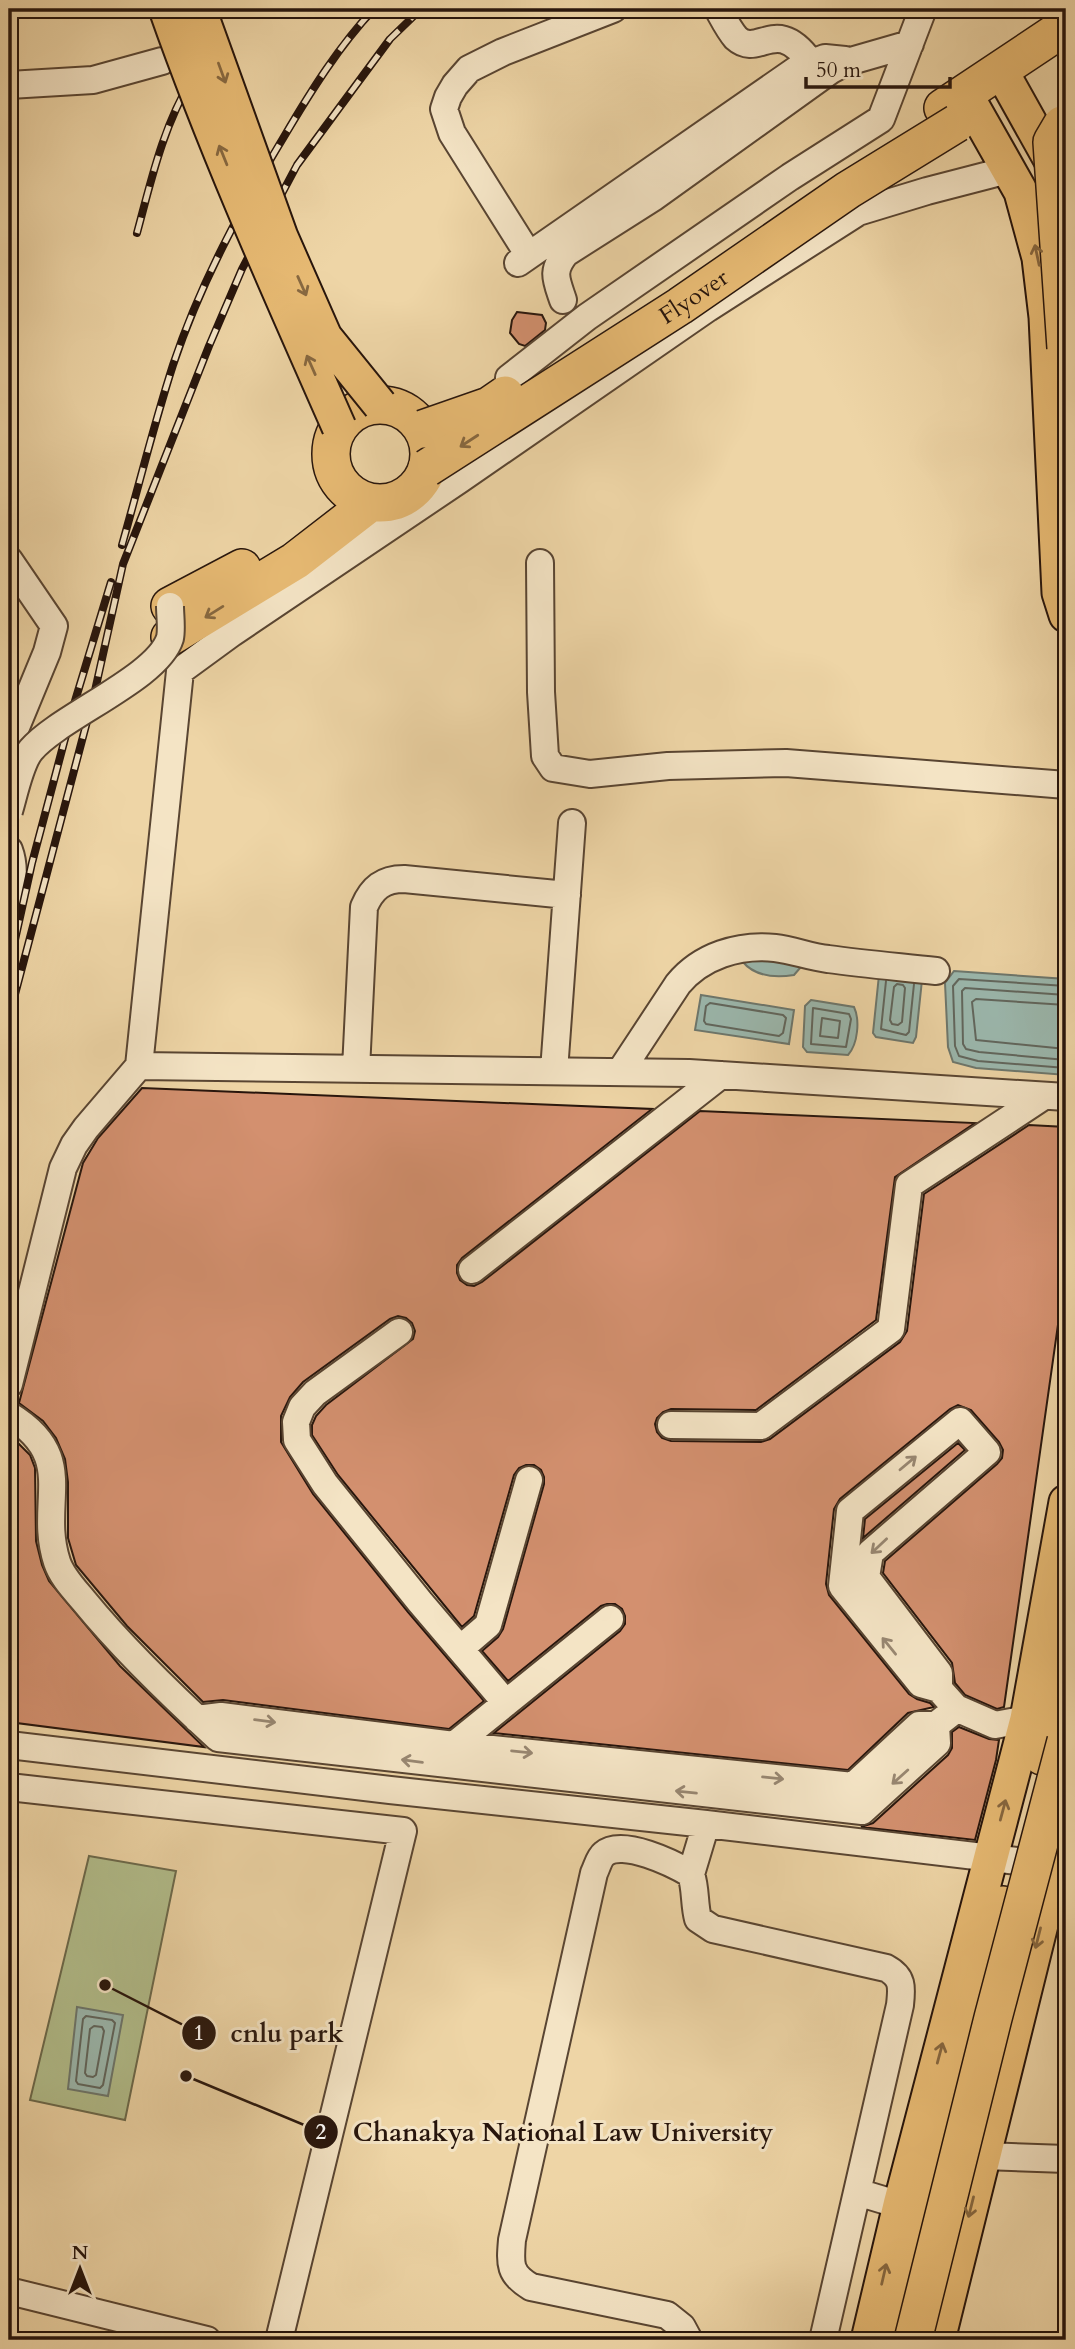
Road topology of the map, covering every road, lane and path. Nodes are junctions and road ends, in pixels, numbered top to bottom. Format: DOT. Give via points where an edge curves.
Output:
graph roads {
  1 [pos="166,9"];
  2 [pos="199,9"];
  3 [pos="614,9"];
  4 [pos="718,9"];
  5 [pos="923,9"];
  6 [pos="1066,26"];
  7 [pos="910,44"];
  8 [pos="1066,56"];
  9 [pos="162,61"];
  10 [pos="852,61"];
  11 [pos="810,62"];
  12 [pos="1007,80"];
  13 [pos="9,85"];
  14 [pos="960,109"];
  15 [pos="1065,122"];
  16 [pos="1009,170"];
  17 [pos="1066,190"];
  18 [pos="563,300"];
  19 [pos="1060,357"];
  20 [pos="380,405"];
  21 [pos="339,427"];
  22 [pos="422,429"];
  23 [pos="516,441"];
  24 [pos="427,468"];
  25 [pos="359,498"];
  26 [pos="9,560"];
  27 [pos="540,563"];
  28 [pos="1066,615"];
  29 [pos="170,621"];
  30 [pos="9,744"];
  31 [pos="1066,785"];
  32 [pos="9,811"];
  33 [pos="572,824"];
  34 [pos="9,850"];
  35 [pos="566,895"];
  36 [pos="9,899"];
  37 [pos="936,971"];
  38 [pos="139,1066"];
  39 [pos="356,1069"];
  40 [pos="554,1071"];
  41 [pos="620,1072"];
  42 [pos="721,1075"];
  43 [pos="1055,1097"];
  44 [pos="472,1270"];
  45 [pos="399,1332"];
  46 [pos="9,1384"];
  47 [pos="9,1415"];
  48 [pos="671,1425"];
  49 [pos="529,1480"];
  50 [pos="1066,1502"];
  51 [pos="610,1619"];
  52 [pos="1066,1631"];
  53 [pos="460,1649"];
  54 [pos="939,1689"];
  55 [pos="506,1703"];
  56 [pos="956,1708"];
  57 [pos="1027,1719"];
  58 [pos="9,1745"];
  59 [pos="1054,1749"];
  60 [pos="452,1755"];
  61 [pos="9,1787"];
  62 [pos="390,1790"];
  63 [pos="706,1824"];
  64 [pos="1066,1825"];
  65 [pos="384,1829"];
  66 [pos="991,1857"];
  67 [pos="1056,1866"];
  68 [pos="691,1874"];
  69 [pos="984,2156"];
  70 [pos="1066,2159"];
  71 [pos="857,2192"];
  72 [pos="900,2205"];
  73 [pos="9,2291"];
  74 [pos="207,2340"];
  75 [pos="279,2340"];
  76 [pos="689,2340"];
  77 [pos="823,2340"];
  78 [pos="868,2340"];
  79 [pos="891,2340"];
  80 [pos="913,2340"];
  81 [pos="938,2340"];
  21 -- 1 [label="main road, one-way, bridge" via="265,261"];
  2 -- 20 [label="main road, one-way, bridge" via="281,237 325,337"];
  3 -- 11 [label="street" via="469,69 448,97 444,109 452,133 523,259"];
  4 -- 11 [label="street" via="744,42 780,38 793,42"];
  5 -- 7 [label="street"];
  6 -- 12 [label="highway"];
  7 -- 10 [label="street"];
  7 -- 23 [label="street" via="881,119 587,317 509,378"];
  8 -- 12 [label="highway"];
  9 -- 13 [label="street" via="93,80"];
  10 -- 11 [label="street" via="825,58"];
  10 -- 18 [label="street" via="831,70 654,197 566,253 555,274"];
  12 -- 14 [label="highway"];
  12 -- 17 [label="main road"];
  14 -- 16 [label="main road"];
  14 -- 22 [label="highway, Flyover, bridge" via="762,222 489,406"];
  14 -- 24 [label="highway, Flyover, one-way, bridge" via="680,306"];
  15 -- 19 [label="highway, bridge" via="1052,142"];
  19 -- 16 [label="main road, one-way" via="1046,317 1039,258 1021,192"];
  16 -- 23 [label="street" via="858,212 708,308"];
  19 -- 28 [label="main road" via="1059,593"];
  20 -- 21 [label="highway" via="357,411"];
  20 -- 22 [label="highway" via="405,411"];
  21 -- 25 [label="highway" via="331,450 334,474"];
  22 -- 24 [label="highway" via="429,451"];
  23 -- 38 [label="street" via="180,671"];
  24 -- 25 [label="highway, Flyover" via="413,492 392,502"];
  25 -- 29 [label="highway" via="223,579"];
  26 -- 30 [label="street" via="54,626"];
  27 -- 31 [label="street" via="545,756 553,768 590,774 668,766 786,763"];
  29 -- 32 [label="street, bridge" via="162,653 30,751"];
  33 -- 35 [label="street"];
  34 -- 36 [label="street" via="13,861"];
  35 -- 39 [label="street" via="404,879 379,885 364,907"];
  35 -- 40 [label="street"];
  37 -- 41 [label="street" via="775,948 743,948 711,958 689,970"];
  38 -- 39 [label="street"];
  38 -- 46 [label="street" via="86,1128 63,1168"];
  39 -- 40 [label="street"];
  40 -- 41 [label="street"];
  41 -- 42 [label="street"];
  42 -- 43 [label="street"];
  42 -- 44 [label="street"];
  43 -- 48 [label="street" via="909,1185 891,1329 761,1426"];
  45 -- 53 [label="street" via="302,1406 296,1422 297,1440 325,1484"];
  47 -- 60 [label="street" via="33,1432 45,1448 52,1478 53,1544 64,1576 180,1704 218,1738"];
  49 -- 53 [label="street" via="488,1625"];
  50 -- 57 [label="main road"];
  51 -- 55 [label="street"];
  52 -- 59 [label="highway"];
  53 -- 55 [label="street"];
  54 -- 54 [label="street, one-way" via="920,1684 842,1586 850,1511 960,1421 987,1451 870,1553 866,1577 939,1672"];
  54 -- 56 [label="street"];
  55 -- 60 [label="street"];
  56 -- 57 [label="street" via="995,1725"];
  56 -- 60 [label="street" via="936,1726 937,1743 862,1811"];
  66 -- 57 [label="main road, one-way"];
  58 -- 62 [label="street"];
  59 -- 79 [label="highway" via="1003,1905"];
  59 -- 80 [label="highway, bridge"];
  61 -- 65 [label="street"];
  62 -- 63 [label="street"];
  62 -- 65 [label="street"];
  63 -- 66 [label="street"];
  63 -- 68 [label="street"];
  64 -- 67 [label="main road"];
  65 -- 75 [label="street" via="403,1831"];
  66 -- 67 [label="street"];
  72 -- 66 [label="main road, one-way"];
  67 -- 69 [label="main road, one-way"];
  68 -- 71 [label="street" via="698,1919 713,1929 886,1968 901,1980 900,2005"];
  68 -- 76 [label="street" via="639,1851 612,1849 602,1855 594,1873 511,2257 517,2279 531,2287 667,2315"];
  69 -- 70 [label="street"];
  69 -- 81 [label="main road, one-way"];
  71 -- 72 [label="street"];
  71 -- 77 [label="street"];
  78 -- 72 [label="main road, one-way"];
  73 -- 74 [label="street"];
}
